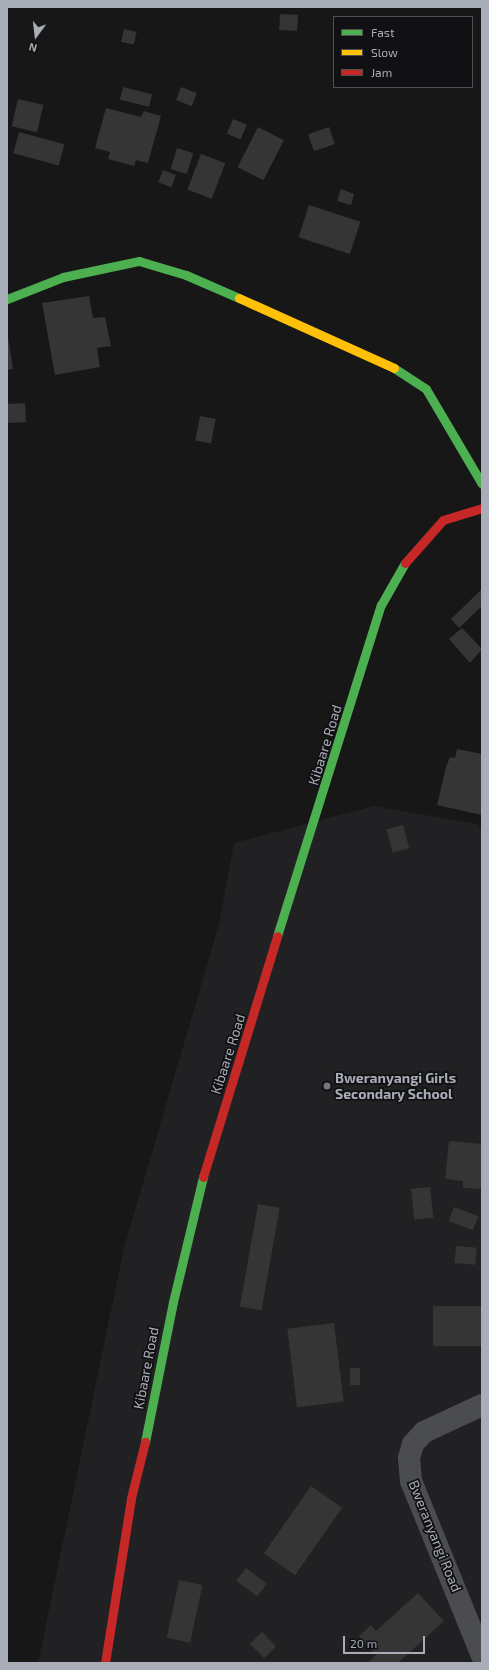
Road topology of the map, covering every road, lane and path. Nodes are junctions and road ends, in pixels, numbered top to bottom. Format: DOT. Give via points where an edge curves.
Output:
graph roads {
  1 [pos="7,299"];
  2 [pos="482,484"];
  3 [pos="482,508"];
  4 [pos="482,1405"];
  5 [pos="482,1656"];
  6 [pos="105,1663"];
  1 -- 2 [label="main road" via="63,277 139,261 186,275 387,364 426,389"];
  3 -- 6 [label="main road, Kibaare Road" via="443,520 427,534 410,553 381,605 210,1149 173,1302 158,1392 131,1498"];
  4 -- 5 [label="street, Bweranyangi Road" via="424,1432 413,1444 408,1458 411,1481"];
}
